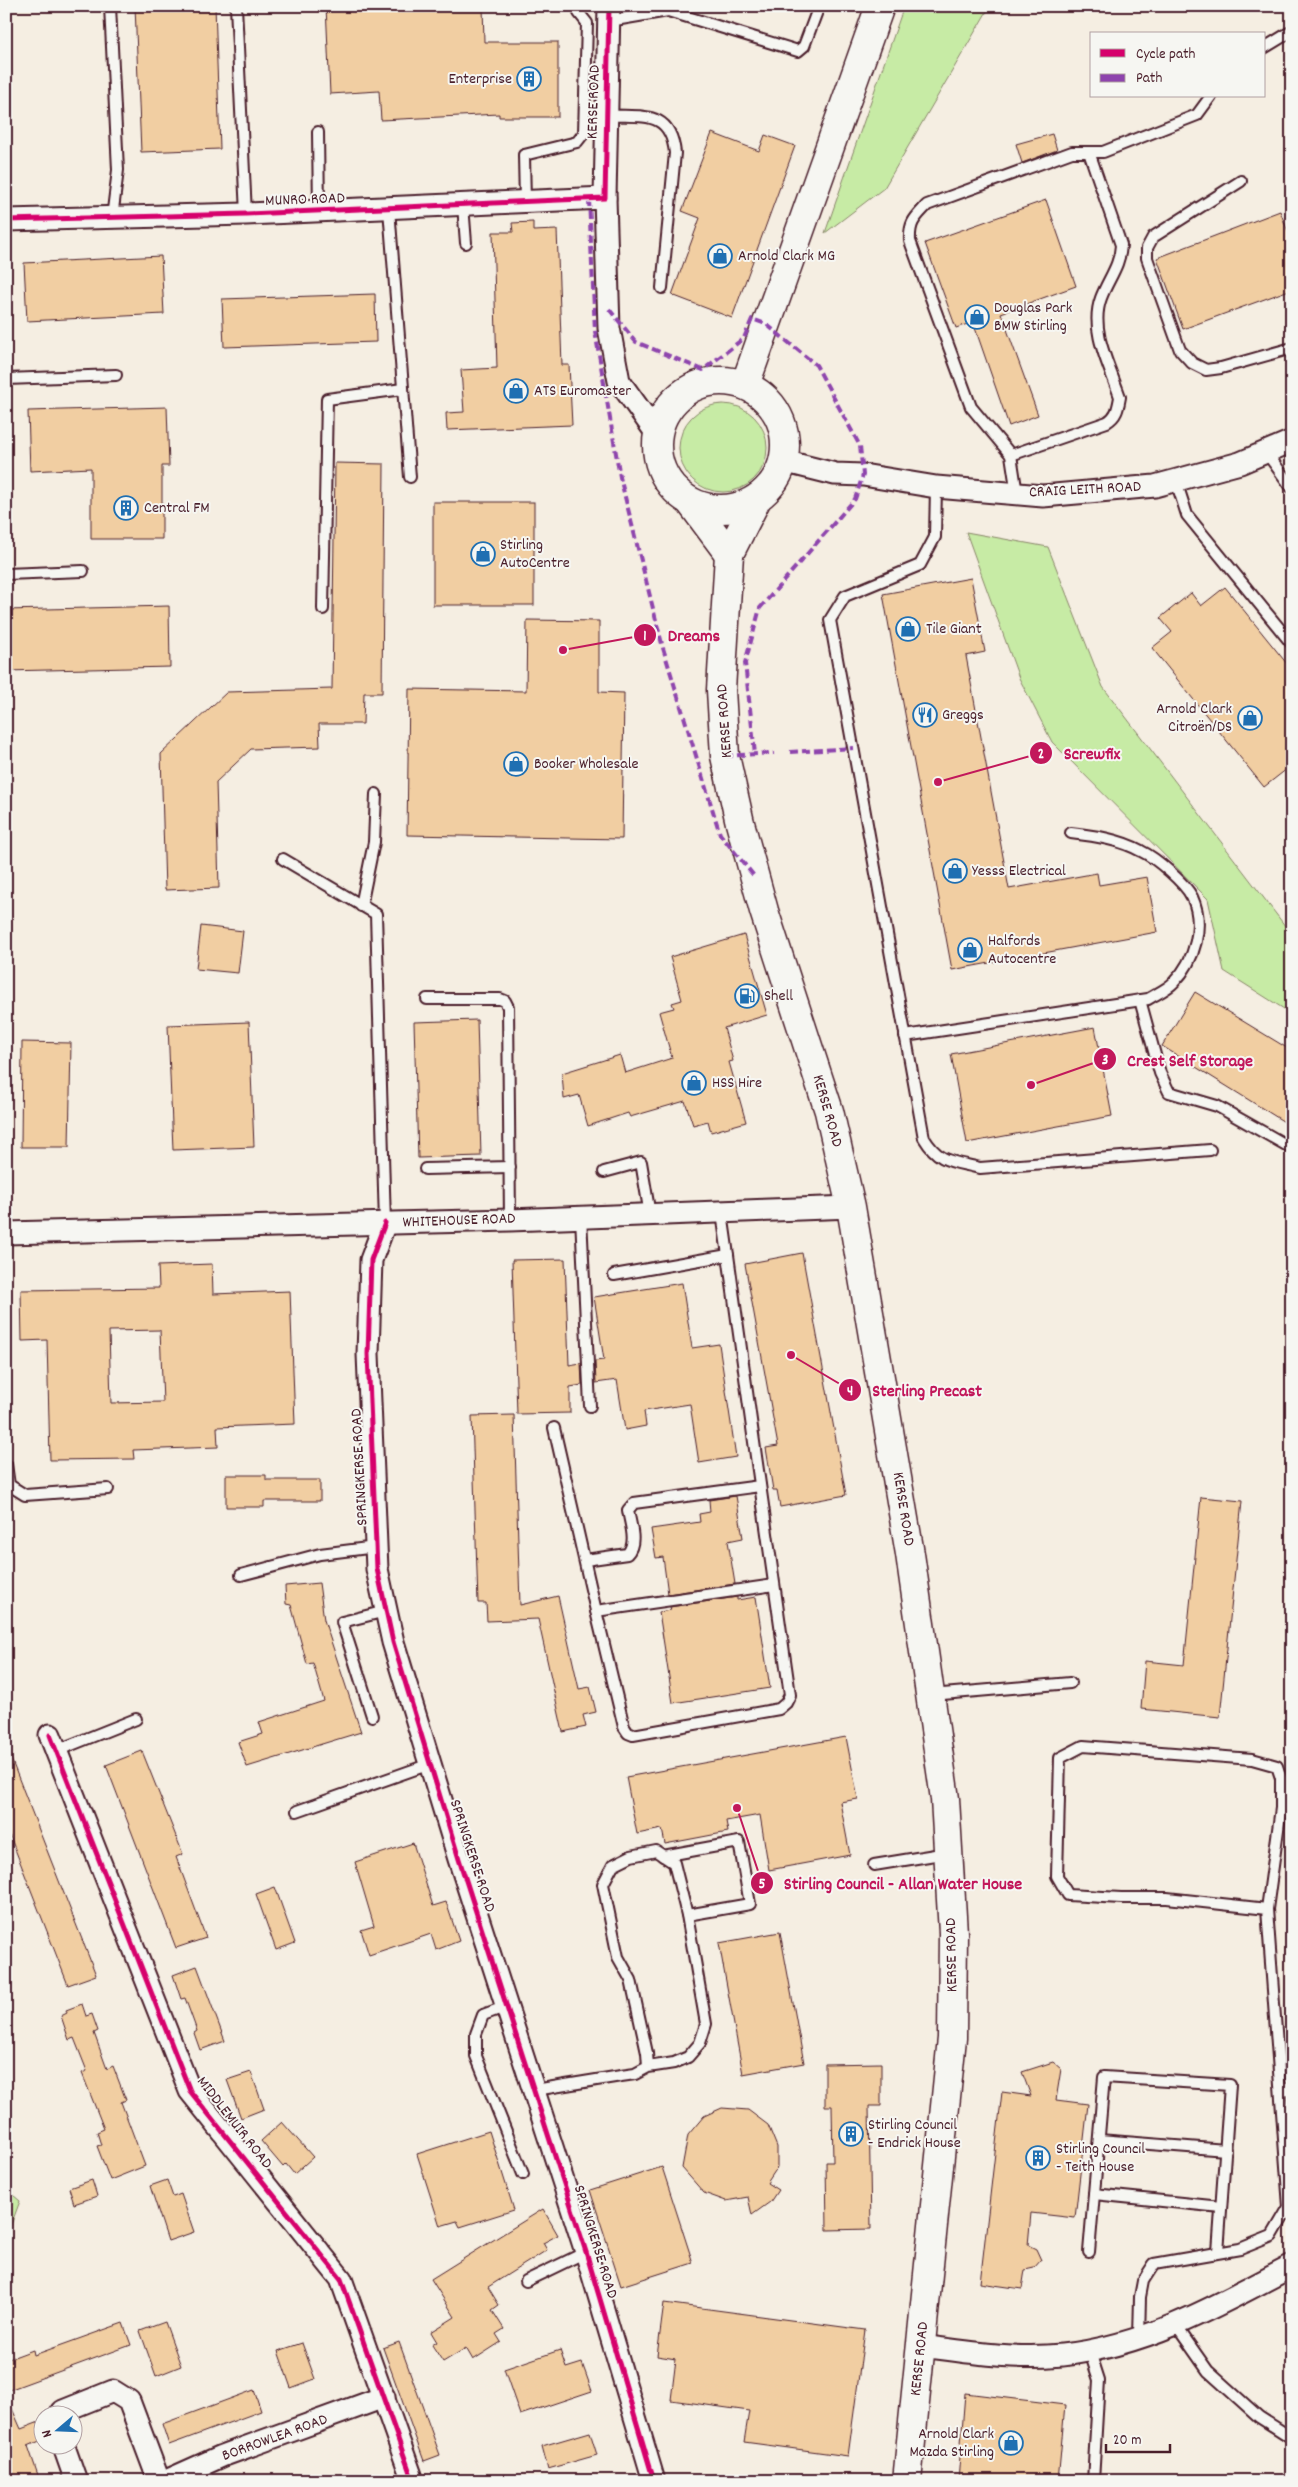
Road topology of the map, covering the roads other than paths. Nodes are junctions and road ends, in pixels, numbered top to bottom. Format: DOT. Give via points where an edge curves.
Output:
graph roads {
  1 [pos="110,6"];
  2 [pos="236,6"];
  3 [pos="579,6"];
  4 [pos="819,6"];
  5 [pos="880,6"];
  6 [pos="669,9"];
  7 [pos="609,13"];
  8 [pos="1292,31"];
  9 [pos="1266,47"];
  10 [pos="1209,98"];
  11 [pos="606,115"];
  12 [pos="318,132"];
  13 [pos="1090,152"];
  14 [pos="1241,181"];
  15 [pos="605,198"];
  16 [pos="525,202"];
  17 [pos="463,205"];
  18 [pos="389,209"];
  19 [pos="319,212"];
  20 [pos="246,214"];
  21 [pos="112,218"];
  22 [pos="6,220"];
  23 [pos="466,243"];
  24 [pos="662,288"];
  25 [pos="1292,348"];
  26 [pos="116,375"];
  27 [pos="6,379"];
  28 [pos="745,385"];
  29 [pos="403,389"];
  30 [pos="657,434"];
  31 [pos="1292,441"];
  32 [pos="1266,452"];
  33 [pos="1011,455"];
  34 [pos="783,461"];
  35 [pos="410,477"];
  36 [pos="1176,481"];
  37 [pos="936,487"];
  38 [pos="1292,488"];
  39 [pos="1016,494"];
  40 [pos="757,499"];
  41 [pos="691,503"];
  42 [pos="729,554"];
  43 [pos="83,571"];
  44 [pos="6,574"];
  45 [pos="323,609"];
  46 [pos="1292,644"];
  47 [pos="376,794"];
  48 [pos="1071,833"];
  49 [pos="283,859"];
  50 [pos="361,906"];
  51 [pos="427,999"];
  52 [pos="1140,1000"];
  53 [pos="905,1036"];
  54 [pos="1286,1144"];
  55 [pos="1210,1150"];
  56 [pos="510,1167"];
  57 [pos="425,1169"];
  58 [pos="604,1172"];
  59 [pos="851,1207"];
  60 [pos="722,1213"];
  61 [pos="650,1215"];
  62 [pos="581,1217"];
  63 [pos="510,1220"];
  64 [pos="385,1223"];
  65 [pos="6,1233"];
  66 [pos="728,1255"];
  67 [pos="614,1275"];
  68 [pos="590,1406"];
  69 [pos="554,1428"];
  70 [pos="6,1464"];
  71 [pos="760,1486"];
  72 [pos="108,1488"];
  73 [pos="376,1547"];
  74 [pos="585,1560"];
  75 [pos="241,1575"];
  76 [pos="774,1585"];
  77 [pos="386,1611"];
  78 [pos="596,1611"];
  79 [pos="1070,1683"];
  80 [pos="930,1695"];
  81 [pos="372,1716"];
  82 [pos="136,1719"];
  83 [pos="53,1743"];
  84 [pos="430,1764"];
  85 [pos="297,1810"];
  86 [pos="948,1853"];
  87 [pos="663,1856"];
  88 [pos="874,1865"];
  89 [pos="1268,1908"];
  90 [pos="687,1915"];
  91 [pos="507,2006"];
  92 [pos="648,2067"];
  93 [pos="1287,2089"];
  94 [pos="535,2090"];
  95 [pos="1099,2140"];
  96 [pos="1226,2150"];
  97 [pos="523,2174"];
  98 [pos="1094,2194"];
  99 [pos="1221,2207"];
  100 [pos="586,2252"];
  101 [pos="1089,2252"];
  102 [pos="1218,2252"];
  103 [pos="1292,2266"];
  104 [pos="526,2281"];
  105 [pos="1175,2324"];
  106 [pos="1140,2339"];
  107 [pos="921,2346"];
  108 [pos="1089,2349"];
  109 [pos="384,2397"];
  110 [pos="79,2404"];
  111 [pos="1292,2438"];
  112 [pos="67,2454"];
  113 [pos="76,2481"];
  114 [pos="159,2481"];
  115 [pos="166,2481"];
  116 [pos="414,2481"];
  117 [pos="654,2481"];
  118 [pos="907,2481"];
  119 [pos="1093,2481"];
  1 -- 21 [label="lane" via="118,170"];
  2 -- 20 [label="lane"];
  3 -- 16 [label="lane" via="579,13 587,23 584,133 577,142 524,155"];
  4 -- 6 [label="lane" via="804,46 798,52"];
  5 -- 28 [label="main road"];
  6 -- 7 [label="lane"];
  7 -- 11 [label="street, KERSE ROAD"];
  8 -- 9 [label="lane"];
  10 -- 13 [label="lane" via="1196,115 1103,152"];
  11 -- 15 [label="street, KERSE ROAD"];
  11 -- 24 [label="lane" via="658,119 667,125 673,136 675,153"];
  12 -- 19 [label="lane"];
  13 -- 33 [label="lane" via="1121,245 1120,258 1102,296 1096,320 1120,397 1118,410 1108,422"];
  13 -- 33 [label="lane" via="1072,152 927,205 914,218 910,228 910,241 971,407"];
  14 -- 25 [label="lane" via="1153,237 1147,248 1147,258 1180,350 1192,363 1206,370 1221,368"];
  15 -- 16 [label="street, MUNRO ROAD"];
  15 -- 30 [label="street, KERSE ROAD" via="610,328 619,381"];
  16 -- 17 [label="street, MUNRO ROAD"];
  17 -- 18 [label="street, MUNRO ROAD"];
  17 -- 23 [label="lane"];
  18 -- 19 [label="street, MUNRO ROAD"];
  18 -- 29 [label="lane"];
  19 -- 20 [label="street, MUNRO ROAD"];
  20 -- 21 [label="street, MUNRO ROAD"];
  21 -- 22 [label="street, MUNRO ROAD"];
  26 -- 27 [label="lane"];
  28 -- 30 [label="main road" via="707,382 689,389 668,408"];
  28 -- 34 [label="main road" via="761,394 778,416 786,443"];
  29 -- 35 [label="lane"];
  29 -- 45 [label="lane" via="328,398"];
  30 -- 41 [label="main road" via="657,455 663,474 674,490"];
  31 -- 32 [label="street, CRAIG LEITH ROAD"];
  32 -- 36 [label="street, CRAIG LEITH ROAD" via="1240,464"];
  32 -- 38 [label="lane"];
  33 -- 39 [label="lane"];
  34 -- 37 [label="street, CRAIG LEITH ROAD" via="835,474 863,475"];
  34 -- 40 [label="main road" via="778,476"];
  36 -- 39 [label="street, CRAIG LEITH ROAD" via="1155,486 1043,496"];
  36 -- 46 [label="lane" via="1187,515"];
  37 -- 39 [label="street, CRAIG LEITH ROAD"];
  37 -- 53 [label="lane" via="935,538 920,565 845,596 830,620"];
  40 -- 41 [label="main road" via="742,507 725,510 707,509"];
  40 -- 42 [label="main road, KERSE ROAD"];
  41 -- 42 [label="main road"];
  42 -- 59 [label="main road, KERSE ROAD" via="721,690 726,756 764,912 829,1111"];
  43 -- 44 [label="lane"];
  47 -- 50 [label="lane" via="374,842"];
  48 -- 52 [label="lane" via="1108,838 1142,851 1174,875 1192,897 1199,927 1192,956 1174,983"];
  49 -- 50 [label="lane"];
  50 -- 64 [label="lane" via="376,914"];
  51 -- 56 [label="lane" via="506,1001"];
  52 -- 53 [label="lane"];
  52 -- 54 [label="lane" via="1160,1074 1169,1092 1217,1106"];
  53 -- 55 [label="lane" via="924,1138 933,1153 950,1161 980,1168"];
  56 -- 57 [label="lane"];
  56 -- 63 [label="lane"];
  58 -- 61 [label="lane" via="641,1162"];
  59 -- 60 [label="street, WHITEHOUSE ROAD"];
  59 -- 80 [label="main road, KERSE ROAD" via="910,1554"];
  60 -- 61 [label="street, WHITEHOUSE ROAD"];
  60 -- 66 [label="lane"];
  61 -- 62 [label="street, WHITEHOUSE ROAD"];
  62 -- 63 [label="street, WHITEHOUSE ROAD"];
  62 -- 68 [label="lane"];
  63 -- 64 [label="street, WHITEHOUSE ROAD"];
  64 -- 65 [label="street, WHITEHOUSE ROAD"];
  64 -- 73 [label="street, SPRINGKERSE ROAD" via="371,1260 368,1354"];
  66 -- 67 [label="lane"];
  66 -- 71 [label="lane"];
  69 -- 74 [label="lane"];
  70 -- 72 [label="lane" via="9,1485 25,1495"];
  71 -- 74 [label="lane" via="634,1503 628,1510 634,1543 632,1549 627,1554"];
  71 -- 76 [label="lane"];
  73 -- 75 [label="lane" via="320,1554"];
  73 -- 77 [label="street, SPRINGKERSE ROAD"];
  74 -- 78 [label="lane"];
  76 -- 78 [label="lane"];
  76 -- 78 [label="lane" via="790,1695 786,1703 780,1709 633,1735 624,1727"];
  77 -- 81 [label="lane" via="342,1622"];
  77 -- 84 [label="street, SPRINGKERSE ROAD"];
  79 -- 80 [label="lane"];
  80 -- 86 [label="main road, KERSE ROAD" via="945,1799"];
  82 -- 83 [label="lane"];
  83 -- 109 [label="street, MIDDLEMUIR ROAD" via="190,2091 342,2279"];
  84 -- 85 [label="lane"];
  84 -- 91 [label="street, SPRINGKERSE ROAD"];
  86 -- 88 [label="lane"];
  86 -- 107 [label="main road, KERSE ROAD" via="953,1932 952,2038"];
  87 -- 90 [label="lane" via="674,1863"];
  87 -- 90 [label="lane" via="738,1842 750,1904"];
  87 -- 92 [label="lane" via="656,1852 639,1854 612,1865 603,1884 618,1958 631,1980"];
  89 -- 89 [label="lane" via="1280,1808 1281,1778 1277,1766 1252,1759 1084,1746 1060,1758 1057,1876 1068,1895 1167,1898"];
  89 -- 93 [label="lane"];
  90 -- 92 [label="lane" via="706,2024 700,2043 688,2057 674,2064"];
  91 -- 94 [label="street, SPRINGKERSE ROAD"];
  91 -- 97 [label="lane" via="483,2015 476,2034 476,2056"];
  92 -- 94 [label="lane" via="635,2074"];
  93 -- 102 [label="lane" via="1290,2207 1272,2236 1240,2249"];
  94 -- 100 [label="street, SPRINGKERSE ROAD"];
  95 -- 96 [label="lane"];
  95 -- 96 [label="lane" via="1104,2077 1230,2085"];
  95 -- 98 [label="lane"];
  96 -- 99 [label="lane"];
  98 -- 99 [label="lane"];
  98 -- 101 [label="lane"];
  99 -- 102 [label="lane"];
  100 -- 104 [label="lane"];
  100 -- 117 [label="street, SPRINGKERSE ROAD"];
  102 -- 106 [label="lane" via="1154,2264 1141,2289"];
  103 -- 105 [label="street"];
  105 -- 106 [label="street"];
  105 -- 111 [label="lane" via="1208,2371 1259,2416"];
  106 -- 108 [label="street"];
  107 -- 108 [label="street" via="996,2355 1062,2355"];
  107 -- 118 [label="main road, KERSE ROAD"];
  108 -- 119 [label="lane" via="1099,2380"];
  109 -- 115 [label="street, BORROWLEA ROAD" via="222,2456"];
  109 -- 116 [label="street, MIDDLEMUIR ROAD"];
  110 -- 114 [label="street" via="113,2391 128,2401"];
  112 -- 113 [label="street"];
}
